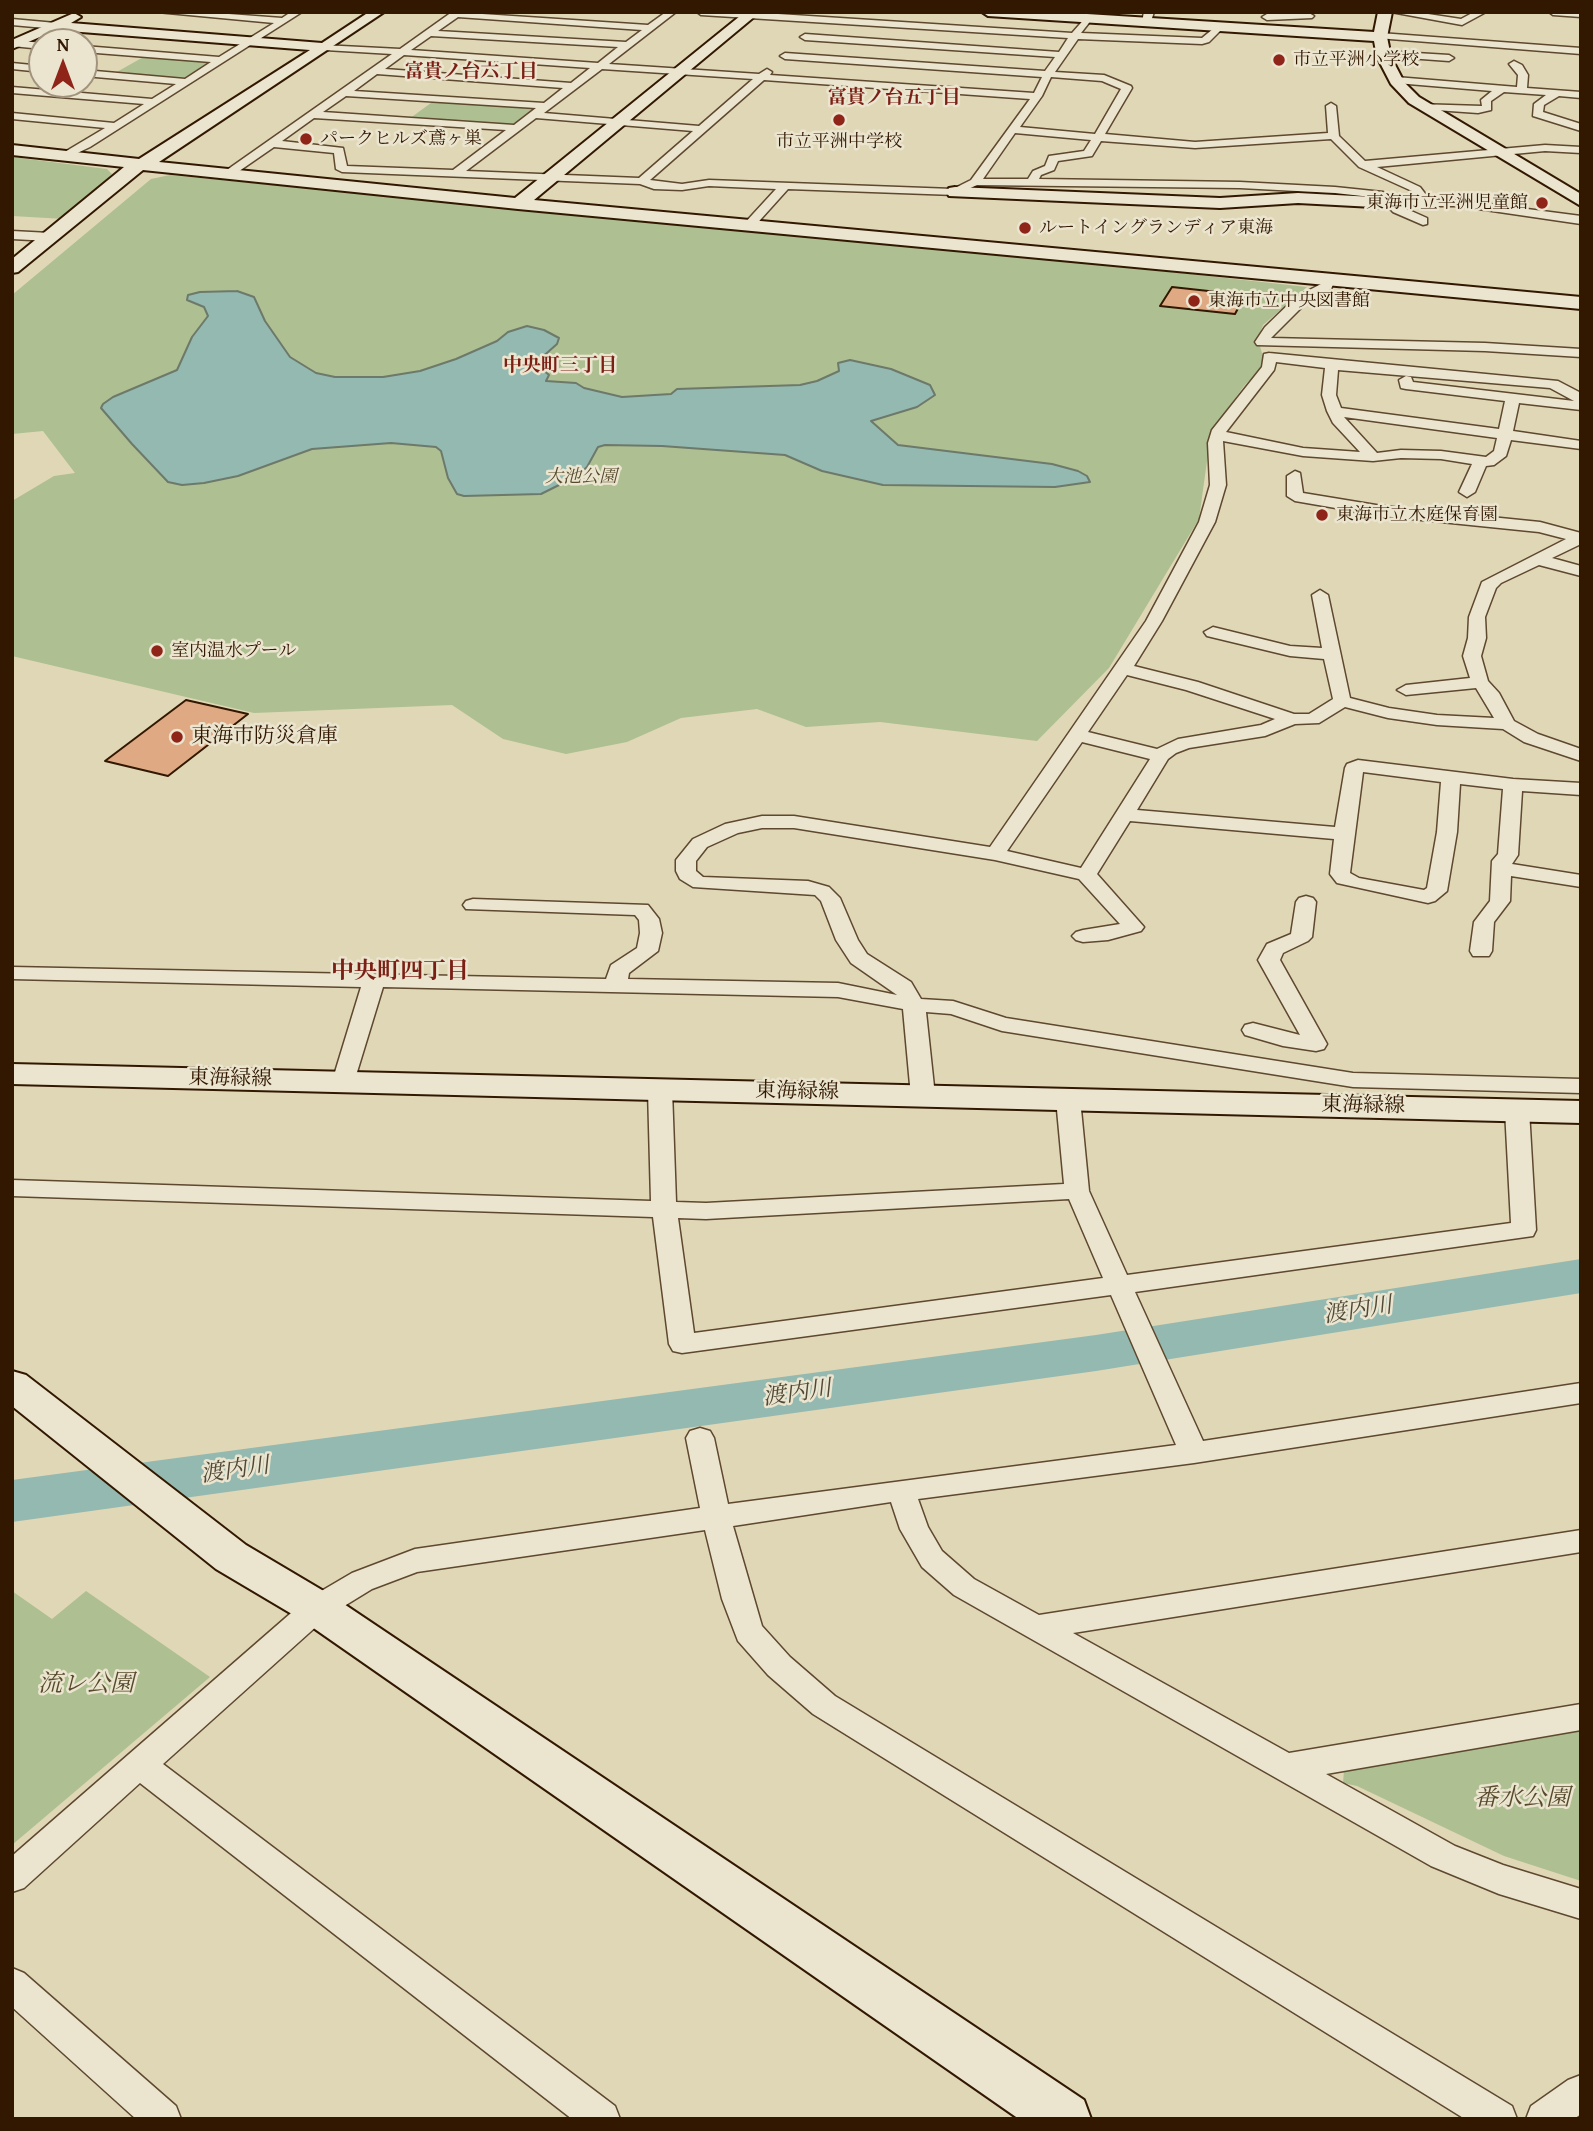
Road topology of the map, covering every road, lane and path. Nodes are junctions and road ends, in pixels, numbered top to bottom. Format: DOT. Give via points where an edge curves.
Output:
graph roads {
  1 [pos="86,12"];
  2 [pos="161,12"];
  3 [pos="298,12"];
  4 [pos="378,12"];
  5 [pos="671,12"];
  6 [pos="701,12"];
  7 [pos="925,12"];
  8 [pos="988,12"];
  9 [pos="1385,12"];
  10 [pos="1395,12"];
  11 [pos="1482,12"];
  12 [pos="1553,12"];
  13 [pos="457,13"];
  14 [pos="752,14"];
  15 [pos="1581,14"];
  16 [pos="1263,15"];
  17 [pos="1309,16"];
  18 [pos="1148,17"];
  19 [pos="1087,19"];
  20 [pos="824,20"];
  21 [pos="283,21"];
  22 [pos="12,22"];
  23 [pos="56,26"];
  24 [pos="913,26"];
  25 [pos="1219,27"];
  26 [pos="650,28"];
  27 [pos="1292,32"];
  28 [pos="429,33"];
  29 [pos="1074,36"];
  30 [pos="806,37"];
  31 [pos="1380,37"];
  32 [pos="252,41"];
  33 [pos="13,44"];
  34 [pos="626,45"];
  35 [pos="325,47"];
  36 [pos="98,50"];
  37 [pos="1581,51"];
  38 [pos="402,52"];
  39 [pos="1383,54"];
  40 [pos="1062,55"];
  41 [pos="785,56"];
  42 [pos="1449,58"];
  43 [pos="219,60"];
  44 [pos="1514,64"];
  45 [pos="601,66"];
  46 [pos="681,70"];
  47 [pos="377,71"];
  48 [pos="98,74"];
  49 [pos="1048,74"];
  50 [pos="763,76"];
  51 [pos="1396,80"];
  52 [pos="186,82"];
  53 [pos="576,86"];
  54 [pos="1501,89"];
  55 [pos="12,90"];
  56 [pos="1522,91"];
  57 [pos="345,93"];
  58 [pos="1557,93"];
  59 [pos="1581,95"];
  60 [pos="1037,96"];
  61 [pos="150,102"];
  62 [pos="548,106"];
  63 [pos="1331,106"];
  64 [pos="1422,106"];
  65 [pos="314,115"];
  66 [pos="536,115"];
  67 [pos="12,116"];
  68 [pos="618,122"];
  69 [pos="113,126"];
  70 [pos="518,128"];
  71 [pos="1581,128"];
  72 [pos="702,129"];
  73 [pos="1012,130"];
  74 [pos="1334,136"];
  75 [pos="1099,137"];
  76 [pos="271,143"];
  77 [pos="12,150"];
  78 [pos="1581,150"];
  79 [pos="1499,153"];
  80 [pos="63,156"];
  81 [pos="149,163"];
  82 [pos="1363,165"];
  83 [pos="456,173"];
  84 [pos="228,174"];
  85 [pos="550,177"];
  86 [pos="646,178"];
  87 [pos="975,182"];
  88 [pos="1032,182"];
  89 [pos="785,186"];
  90 [pos="955,192"];
  91 [pos="1168,192"];
  92 [pos="1581,201"];
  93 [pos="1426,202"];
  94 [pos="1392,203"];
  95 [pos="517,204"];
  96 [pos="1581,219"];
  97 [pos="1423,221"];
  98 [pos="748,226"];
  99 [pos="12,235"];
  100 [pos="50,237"];
  101 [pos="12,268"];
  102 [pos="1329,280"];
  103 [pos="12,285"];
  104 [pos="1581,303"];
  105 [pos="1262,342"];
  106 [pos="1525,349"];
  107 [pos="1581,353"];
  108 [pos="1269,357"];
  109 [pos="1332,365"];
  110 [pos="1408,370"];
  111 [pos="1552,384"];
  112 [pos="1513,398"];
  113 [pos="1580,401"];
  114 [pos="1334,411"];
  115 [pos="1217,435"];
  116 [pos="1505,435"];
  117 [pos="1581,445"];
  118 [pos="1373,457"];
  119 [pos="1481,461"];
  120 [pos="1295,476"];
  121 [pos="1467,492"];
  122 [pos="1581,538"];
  123 [pos="1539,559"];
  124 [pos="1581,571"];
  125 [pos="1320,594"];
  126 [pos="1213,632"];
  127 [pos="1332,654"];
  128 [pos="1123,669"];
  129 [pos="1480,682"];
  130 [pos="1406,690"];
  131 [pos="1342,701"];
  132 [pos="1292,719"];
  133 [pos="1507,724"];
  134 [pos="1077,735"];
  135 [pos="1581,755"];
  136 [pos="1161,756"];
  137 [pos="1451,777"];
  138 [pos="1513,785"];
  139 [pos="1581,789"];
  140 [pos="1124,815"];
  141 [pos="1344,834"];
  142 [pos="995,854"];
  143 [pos="1502,869"];
  144 [pos="1086,875"];
  145 [pos="1581,881"];
  146 [pos="1306,902"];
  147 [pos="472,905"];
  148 [pos="1083,936"];
  149 [pos="1480,951"];
  150 [pos="12,973"];
  151 [pos="374,981"];
  152 [pos="616,984"];
  153 [pos="914,1005"];
  154 [pos="1253,1030"];
  155 [pos="1316,1044"];
  156 [pos="12,1074"];
  157 [pos="1329,1076"];
  158 [pos="343,1082"];
  159 [pos="1581,1086"];
  160 [pos="660,1090"];
  161 [pos="923,1096"];
  162 [pos="1068,1099"];
  163 [pos="1517,1110"];
  164 [pos="1581,1112"];
  165 [pos="12,1188"];
  166 [pos="1077,1191"];
  167 [pos="663,1209"];
  168 [pos="1120,1292"];
  169 [pos="12,1385"];
  170 [pos="1581,1393"];
  171 [pos="701,1438"];
  172 [pos="1194,1453"];
  173 [pos="901,1490"];
  174 [pos="716,1517"];
  175 [pos="1581,1541"];
  176 [pos="317,1608"];
  177 [pos="1037,1627"];
  178 [pos="1581,1717"];
  179 [pos="139,1764"];
  180 [pos="1289,1767"];
  181 [pos="12,1877"];
  182 [pos="1581,1904"];
  183 [pos="12,1984"];
  184 [pos="1581,2092"];
  185 [pos="163,2119"];
  186 [pos="602,2119"];
  187 [pos="1065,2119"];
  188 [pos="1499,2119"];
  189 [pos="1544,2119"];
  1 -- 23 [label="street"];
  2 -- 21 [label="street"];
  3 -- 21 [label="street"];
  4 -- 35 [label="street"];
  5 -- 26 [label="street"];
  6 -- 14 [label="street"];
  7 -- 24 [label="street"];
  8 -- 19 [label="street"];
  9 -- 31 [label="street"];
  10 -- 11 [label="street" via="1462,22"];
  12 -- 15 [label="street"];
  13 -- 26 [label="street"];
  13 -- 28 [label="street"];
  14 -- 20 [label="street"];
  14 -- 46 [label="street"];
  16 -- 17 [label="street"];
  16 -- 27 [label="street"];
  18 -- 19 [label="street"];
  18 -- 25 [label="street"];
  19 -- 29 [label="street"];
  20 -- 24 [label="street"];
  20 -- 30 [label="street"];
  21 -- 32 [label="street"];
  22 -- 23 [label="street"];
  23 -- 32 [label="street"];
  23 -- 33 [label="street"];
  24 -- 29 [label="street"];
  25 -- 27 [label="street"];
  25 -- 29 [label="street" via="1202,41"];
  26 -- 34 [label="street"];
  27 -- 31 [label="street"];
  28 -- 34 [label="street"];
  28 -- 38 [label="street"];
  29 -- 40 [label="street"];
  30 -- 40 [label="street"];
  30 -- 41 [label="street"];
  31 -- 37 [label="street" via="1517,43"];
  31 -- 39 [label="street"];
  32 -- 35 [label="street"];
  32 -- 43 [label="street"];
  34 -- 45 [label="street"];
  35 -- 38 [label="street"];
  35 -- 81 [label="street"];
  36 -- 43 [label="street"];
  38 -- 45 [label="street"];
  38 -- 47 [label="street"];
  39 -- 42 [label="street"];
  39 -- 51 [label="street"];
  40 -- 49 [label="street"];
  41 -- 49 [label="street"];
  41 -- 50 [label="street"];
  43 -- 52 [label="street"];
  44 -- 56 [label="street" via="1523,75"];
  45 -- 46 [label="street"];
  45 -- 53 [label="street"];
  46 -- 50 [label="street"];
  46 -- 68 [label="street"];
  47 -- 53 [label="street"];
  47 -- 57 [label="street"];
  48 -- 52 [label="street"];
  49 -- 60 [label="street"];
  49 -- 75 [label="street" via="1104,78 1127,88"];
  50 -- 60 [label="street"];
  50 -- 72 [label="street"];
  51 -- 54 [label="street"];
  51 -- 64 [label="street"];
  52 -- 61 [label="street"];
  53 -- 62 [label="street"];
  54 -- 56 [label="street"];
  54 -- 64 [label="street" via="1486,100 1487,108 1478,110"];
  55 -- 61 [label="street"];
  56 -- 58 [label="street"];
  57 -- 62 [label="street"];
  57 -- 65 [label="street"];
  58 -- 59 [label="street"];
  58 -- 71 [label="street" via="1539,104 1537,114"];
  60 -- 73 [label="street"];
  61 -- 69 [label="street"];
  62 -- 66 [label="street"];
  63 -- 74 [label="street"];
  64 -- 79 [label="street"];
  65 -- 70 [label="street"];
  65 -- 76 [label="street"];
  66 -- 68 [label="street"];
  66 -- 70 [label="street"];
  67 -- 69 [label="street"];
  68 -- 72 [label="street"];
  68 -- 85 [label="street"];
  69 -- 80 [label="street"];
  70 -- 83 [label="street"];
  72 -- 86 [label="street"];
  73 -- 75 [label="street"];
  73 -- 87 [label="street"];
  74 -- 75 [label="street" via="1191,151"];
  74 -- 82 [label="street"];
  75 -- 88 [label="street" via="1088,154 1053,158 1050,168 1037,173"];
  76 -- 83 [label="street" via="340,150 342,169"];
  76 -- 84 [label="street"];
  77 -- 80 [label="street"];
  78 -- 79 [label="street"];
  79 -- 82 [label="street"];
  79 -- 92 [label="street"];
  80 -- 81 [label="street"];
  81 -- 84 [label="street"];
  81 -- 100 [label="street"];
  81 -- 103 [label="street"];
  82 -- 93 [label="street" via="1416,189"];
  83 -- 85 [label="street"];
  84 -- 95 [label="street"];
  85 -- 86 [label="street"];
  85 -- 95 [label="street"];
  86 -- 89 [label="street" via="654,186"];
  87 -- 88 [label="street"];
  87 -- 90 [label="street"];
  88 -- 91 [label="street"];
  89 -- 90 [label="street"];
  89 -- 98 [label="street"];
  90 -- 91 [label="street"];
  91 -- 94 [label="street" via="1234,203 1298,198"];
  93 -- 94 [label="street"];
  93 -- 96 [label="street"];
  94 -- 97 [label="street" via="1397,210"];
  95 -- 98 [label="street"];
  98 -- 102 [label="street"];
  99 -- 100 [label="street"];
  100 -- 101 [label="street"];
  102 -- 104 [label="street"];
  102 -- 105 [label="street" via="1327,286 1301,300"];
  105 -- 106 [label="street"];
  105 -- 108 [label="street"];
  106 -- 107 [label="street"];
  106 -- 111 [label="street"];
  108 -- 109 [label="street"];
  108 -- 115 [label="street" via="1269,366"];
  109 -- 110 [label="street"];
  109 -- 114 [label="street" via="1329,395"];
  110 -- 111 [label="street"];
  110 -- 112 [label="street" via="1406,385"];
  111 -- 113 [label="street"];
  112 -- 113 [label="street"];
  112 -- 116 [label="street"];
  114 -- 116 [label="street"];
  114 -- 118 [label="street"];
  115 -- 118 [label="street" via="1303,452"];
  115 -- 128 [label="street" via="1218,485 1207,522"];
  116 -- 117 [label="street"];
  116 -- 119 [label="street" via="1501,453 1489,462"];
  118 -- 119 [label="street" via="1401,454"];
  119 -- 121 [label="street"];
  120 -- 122 [label="street" via="1294,496 1382,512 1540,527"];
  122 -- 123 [label="street"];
  123 -- 124 [label="street"];
  123 -- 129 [label="street" via="1488,586 1476,622 1472,656"];
  125 -- 127 [label="street"];
  126 -- 127 [label="street" via="1290,650"];
  127 -- 131 [label="street"];
  128 -- 132 [label="street"];
  128 -- 134 [label="street"];
  129 -- 130 [label="street"];
  129 -- 133 [label="street"];
  131 -- 132 [label="street" via="1313,719"];
  131 -- 133 [label="street" via="1437,720"];
  132 -- 136 [label="street" via="1265,730 1185,743"];
  133 -- 135 [label="street" via="1531,738"];
  134 -- 136 [label="street"];
  134 -- 142 [label="street"];
  136 -- 140 [label="street"];
  137 -- 138 [label="street"];
  137 -- 141 [label="street" via="1354,768"];
  137 -- 141 [label="street" via="1447,832 1434,895 1420,897 1344,879 1340,874"];
  138 -- 139 [label="street"];
  138 -- 143 [label="street"];
  140 -- 141 [label="street"];
  140 -- 144 [label="street"];
  142 -- 144 [label="street"];
  142 -- 153 [label="street" via="794,822 762,822 700,842 686,860 690,879 701,883 822,891 830,898 859,958 903,987"];
  143 -- 145 [label="street"];
  143 -- 149 [label="street" via="1500,901 1484,922"];
  144 -- 148 [label="street" via="1134,927"];
  146 -- 155 [label="street" via="1301,937 1275,948 1269,960"];
  147 -- 152 [label="street" via="641,909 649,919 651,933 647,951 619,970"];
  150 -- 151 [label="street"];
  151 -- 152 [label="street"];
  151 -- 158 [label="street"];
  152 -- 153 [label="street" via="838,990"];
  153 -- 157 [label="street" via="953,1008 1002,1024"];
  153 -- 161 [label="street"];
  154 -- 155 [label="street"];
  155 -- 157 [label="street"];
  156 -- 158 [label="street, 東海緑線"];
  157 -- 159 [label="street" via="1404,1083"];
  158 -- 160 [label="street, 東海緑線"];
  160 -- 161 [label="street, 東海緑線"];
  160 -- 167 [label="street"];
  161 -- 162 [label="street, 東海緑線"];
  162 -- 163 [label="street, 東海緑線"];
  162 -- 166 [label="street"];
  163 -- 164 [label="street, 東海緑線"];
  163 -- 168 [label="street" via="1524,1230"];
  165 -- 167 [label="street"];
  166 -- 167 [label="street" via="706,1211"];
  166 -- 168 [label="street"];
  167 -- 168 [label="street" via="682,1344"];
  168 -- 172 [label="street"];
  169 -- 176 [label="street" via="231,1557"];
  170 -- 172 [label="street"];
  171 -- 174 [label="street"];
  172 -- 173 [label="street"];
  173 -- 174 [label="street"];
  173 -- 177 [label="street" via="914,1529 932,1559 964,1587"];
  174 -- 176 [label="street" via="415,1561 362,1581"];
  174 -- 188 [label="street" via="749,1632 824,1705"];
  175 -- 177 [label="street"];
  176 -- 179 [label="street"];
  176 -- 187 [label="street"];
  177 -- 180 [label="street"];
  178 -- 180 [label="street"];
  179 -- 181 [label="street"];
  179 -- 186 [label="street"];
  180 -- 182 [label="street" via="1443,1856"];
  183 -- 185 [label="street"];
  184 -- 189 [label="street"];
}
